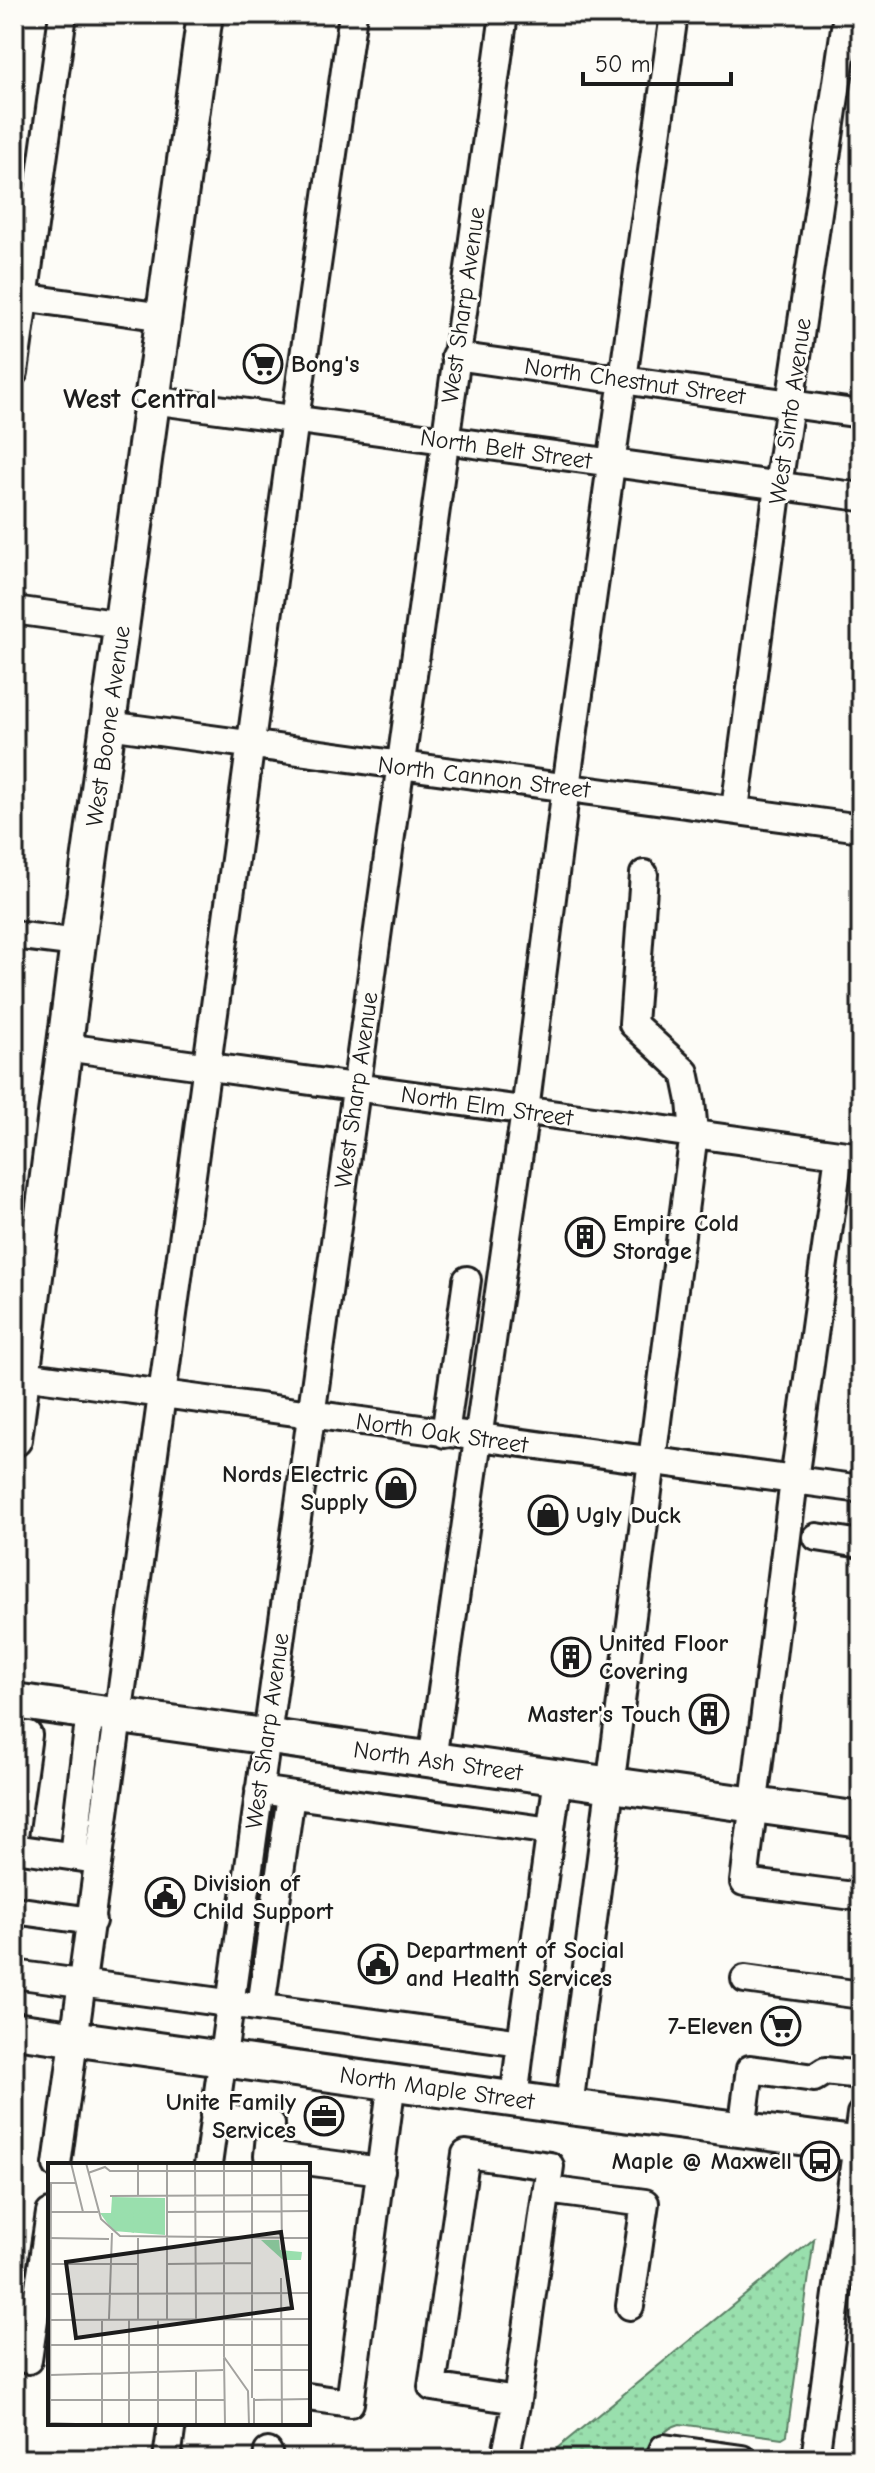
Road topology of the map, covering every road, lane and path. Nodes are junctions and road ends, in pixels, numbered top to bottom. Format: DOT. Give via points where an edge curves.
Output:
graph roads {
  1 [pos="63,14"];
  2 [pos="205,14"];
  3 [pos="353,14"];
  4 [pos="504,14"];
  5 [pos="674,14"];
  6 [pos="847,14"];
  7 [pos="19,297"];
  8 [pos="164,317"];
  9 [pos="455,356"];
  10 [pos="14,372"];
  11 [pos="623,379"];
  12 [pos="152,400"];
  13 [pos="791,403"];
  14 [pos="861,414"];
  15 [pos="295,419"];
  16 [pos="443,441"];
  17 [pos="611,463"];
  18 [pos="778,486"];
  19 [pos="861,497"];
  20 [pos="14,610"];
  21 [pos="122,625"];
  22 [pos="108,725"];
  23 [pos="250,745"];
  24 [pos="400,766"];
  25 [pos="566,787"];
  26 [pos="735,809"];
  27 [pos="861,828"];
  28 [pos="644,874"];
  29 [pos="14,935"];
  30 [pos="78,943"];
  31 [pos="65,1047"];
  32 [pos="206,1067"];
  33 [pos="357,1088"];
  34 [pos="525,1111"];
  35 [pos="694,1133"];
  36 [pos="850,1155"];
  37 [pos="467,1280"];
  38 [pos="23,1375"];
  39 [pos="161,1395"];
  40 [pos="311,1416"];
  41 [pos="445,1434"];
  42 [pos="479,1438"];
  43 [pos="14,1439"];
  44 [pos="653,1462"];
  45 [pos="794,1480"];
  46 [pos="861,1489"];
  47 [pos="817,1537"];
  48 [pos="861,1544"];
  49 [pos="14,1701"];
  50 [pos="104,1714"];
  51 [pos="28,1735"];
  52 [pos="267,1737"];
  53 [pos="432,1760"];
  54 [pos="558,1778"];
  55 [pos="612,1785"];
  56 [pos="259,1790"];
  57 [pos="291,1795"];
  58 [pos="752,1805"];
  59 [pos="861,1820"];
  60 [pos="551,1831"];
  61 [pos="14,1837"];
  62 [pos="14,1848"];
  63 [pos="73,1856"];
  64 [pos="99,1860"];
  65 [pos="246,1885"];
  66 [pos="277,1889"];
  67 [pos="861,1897"];
  68 [pos="14,1910"];
  69 [pos="92,1921"];
  70 [pos="14,1974"];
  71 [pos="745,1979"];
  72 [pos="83,1984"];
  73 [pos="861,1995"];
  74 [pos="229,2003"];
  75 [pos="261,2007"];
  76 [pos="14,2030"];
  77 [pos="76,2038"];
  78 [pos="521,2043"];
  79 [pos="222,2057"];
  80 [pos="861,2075"];
  81 [pos="392,2081"];
  82 [pos="514,2099"];
  83 [pos="569,2107"];
  84 [pos="214,2116"];
  85 [pos="742,2130"];
  86 [pos="860,2134"];
  87 [pos="57,2163"];
  88 [pos="208,2163"];
  89 [pos="381,2171"];
  90 [pos="547,2190"];
  91 [pos="48,2228"];
  92 [pos="630,2306"];
  93 [pos="31,2360"];
  94 [pos="310,2397"];
  95 [pos="517,2400"];
  96 [pos="172,2425"];
  97 [pos="661,2454"];
  98 [pos="167,2459"];
  99 [pos="505,2459"];
  100 [pos="742,2459"];
  101 [pos="815,2459"];
  1 -- 7 [label="street"];
  2 -- 8 [label="main road, West Boone Avenue"];
  3 -- 15 [label="street"];
  4 -- 9 [label="street, West Sharp Avenue"];
  5 -- 11 [label="street"];
  6 -- 13 [label="street, West Sinto Avenue"];
  7 -- 8 [label="street"];
  7 -- 10 [label="street"];
  8 -- 12 [label="main road, West Boone Avenue"];
  9 -- 11 [label="street, North Chestnut Street"];
  9 -- 16 [label="street, West Sharp Avenue"];
  11 -- 13 [label="street, North Chestnut Street"];
  11 -- 17 [label="street"];
  12 -- 15 [label="street, North Belt Street"];
  12 -- 21 [label="main road, West Boone Avenue"];
  13 -- 14 [label="street, North Chestnut Street"];
  13 -- 18 [label="street, West Sinto Avenue"];
  15 -- 16 [label="street, North Belt Street"];
  15 -- 23 [label="street"];
  16 -- 17 [label="street, North Belt Street"];
  16 -- 24 [label="street, West Sharp Avenue"];
  17 -- 18 [label="street, North Belt Street"];
  17 -- 25 [label="street"];
  18 -- 19 [label="street, North Belt Street"];
  18 -- 26 [label="street, West Sinto Avenue"];
  20 -- 21 [label="street"];
  21 -- 22 [label="main road, West Boone Avenue"];
  22 -- 23 [label="street, North Cannon Street"];
  22 -- 30 [label="main road, West Boone Avenue"];
  23 -- 24 [label="street, North Cannon Street"];
  23 -- 32 [label="street"];
  24 -- 25 [label="street, North Cannon Street"];
  24 -- 33 [label="street, West Sharp Avenue"];
  25 -- 26 [label="street, North Cannon Street"];
  25 -- 34 [label="street"];
  26 -- 27 [label="street, North Cannon Street"];
  28 -- 35 [label="street" via="633,1024 685,1072"];
  29 -- 30 [label="street"];
  30 -- 31 [label="main road, West Boone Avenue"];
  31 -- 32 [label="street, North Elm Street"];
  31 -- 38 [label="main road, West Boone Avenue"];
  32 -- 33 [label="street, North Elm Street"];
  32 -- 39 [label="street"];
  33 -- 34 [label="street, North Elm Street"];
  33 -- 40 [label="street, West Sharp Avenue"];
  34 -- 35 [label="street, North Elm Street"];
  34 -- 42 [label="street"];
  35 -- 36 [label="street, North Elm Street"];
  35 -- 44 [label="street"];
  36 -- 45 [label="street"];
  37 -- 41 [label="street"];
  38 -- 39 [label="street, North Oak Street"];
  38 -- 43 [label="main road, West Boone Avenue"];
  39 -- 40 [label="street, North Oak Street"];
  39 -- 50 [label="street"];
  40 -- 41 [label="street, North Oak Street"];
  40 -- 52 [label="street, West Sharp Avenue"];
  41 -- 42 [label="street, North Oak Street"];
  42 -- 44 [label="street, North Oak Street"];
  42 -- 53 [label="street"];
  44 -- 45 [label="street, North Oak Street"];
  44 -- 55 [label="street"];
  45 -- 46 [label="street, North Oak Street"];
  45 -- 58 [label="street"];
  47 -- 48 [label="street"];
  49 -- 50 [label="main road, North Ash Street"];
  50 -- 52 [label="main road, North Ash Street"];
  50 -- 63 [label="street"];
  50 -- 64 [label="street"];
  51 -- 61 [label="street"];
  52 -- 53 [label="main road, North Ash Street"];
  52 -- 56 [label="street, West Sharp Avenue"];
  53 -- 54 [label="main road, North Ash Street"];
  54 -- 55 [label="main road, North Ash Street"];
  54 -- 60 [label="street"];
  55 -- 58 [label="main road, North Ash Street"];
  55 -- 83 [label="street"];
  56 -- 57 [label="street"];
  56 -- 65 [label="street, West Sharp Avenue"];
  57 -- 60 [label="street"];
  57 -- 66 [label="street"];
  58 -- 59 [label="main road, North Ash Street"];
  58 -- 67 [label="street" via="744,1882"];
  60 -- 78 [label="street"];
  62 -- 63 [label="street"];
  63 -- 64 [label="street"];
  64 -- 69 [label="street"];
  65 -- 66 [label="street"];
  65 -- 74 [label="street, West Sharp Avenue"];
  66 -- 75 [label="street"];
  68 -- 69 [label="street"];
  69 -- 72 [label="street"];
  70 -- 72 [label="street"];
  71 -- 73 [label="street"];
  72 -- 74 [label="street"];
  72 -- 77 [label="street"];
  74 -- 75 [label="street"];
  74 -- 79 [label="street, West Sharp Avenue"];
  75 -- 78 [label="street"];
  76 -- 77 [label="main road, North Maple Street"];
  77 -- 79 [label="main road, North Maple Street"];
  77 -- 87 [label="street"];
  78 -- 82 [label="street"];
  79 -- 81 [label="main road, North Maple Street"];
  79 -- 84 [label="street, West Sharp Avenue"];
  80 -- 85 [label="street" via="825,2071 814,2078 750,2069"];
  81 -- 82 [label="main road, North Maple Street"];
  81 -- 89 [label="street"];
  82 -- 83 [label="main road, North Maple Street"];
  83 -- 85 [label="main road, North Maple Street"];
  84 -- 88 [label="street, West Sharp Avenue"];
  84 -- 89 [label="street" via="271,2124 268,2156"];
  85 -- 86 [label="main road, North Maple Street"];
  86 -- 101 [label="street"];
  89 -- 94 [label="street" via="350,2403"];
  90 -- 92 [label="street" via="645,2203"];
  90 -- 95 [label="street"];
  90 -- 95 [label="street" via="550,2166 466,2154 432,2387"];
  91 -- 93 [label="street"];
  95 -- 99 [label="street"];
  96 -- 98 [label="street"];
  97 -- 100 [label="street"];
}
